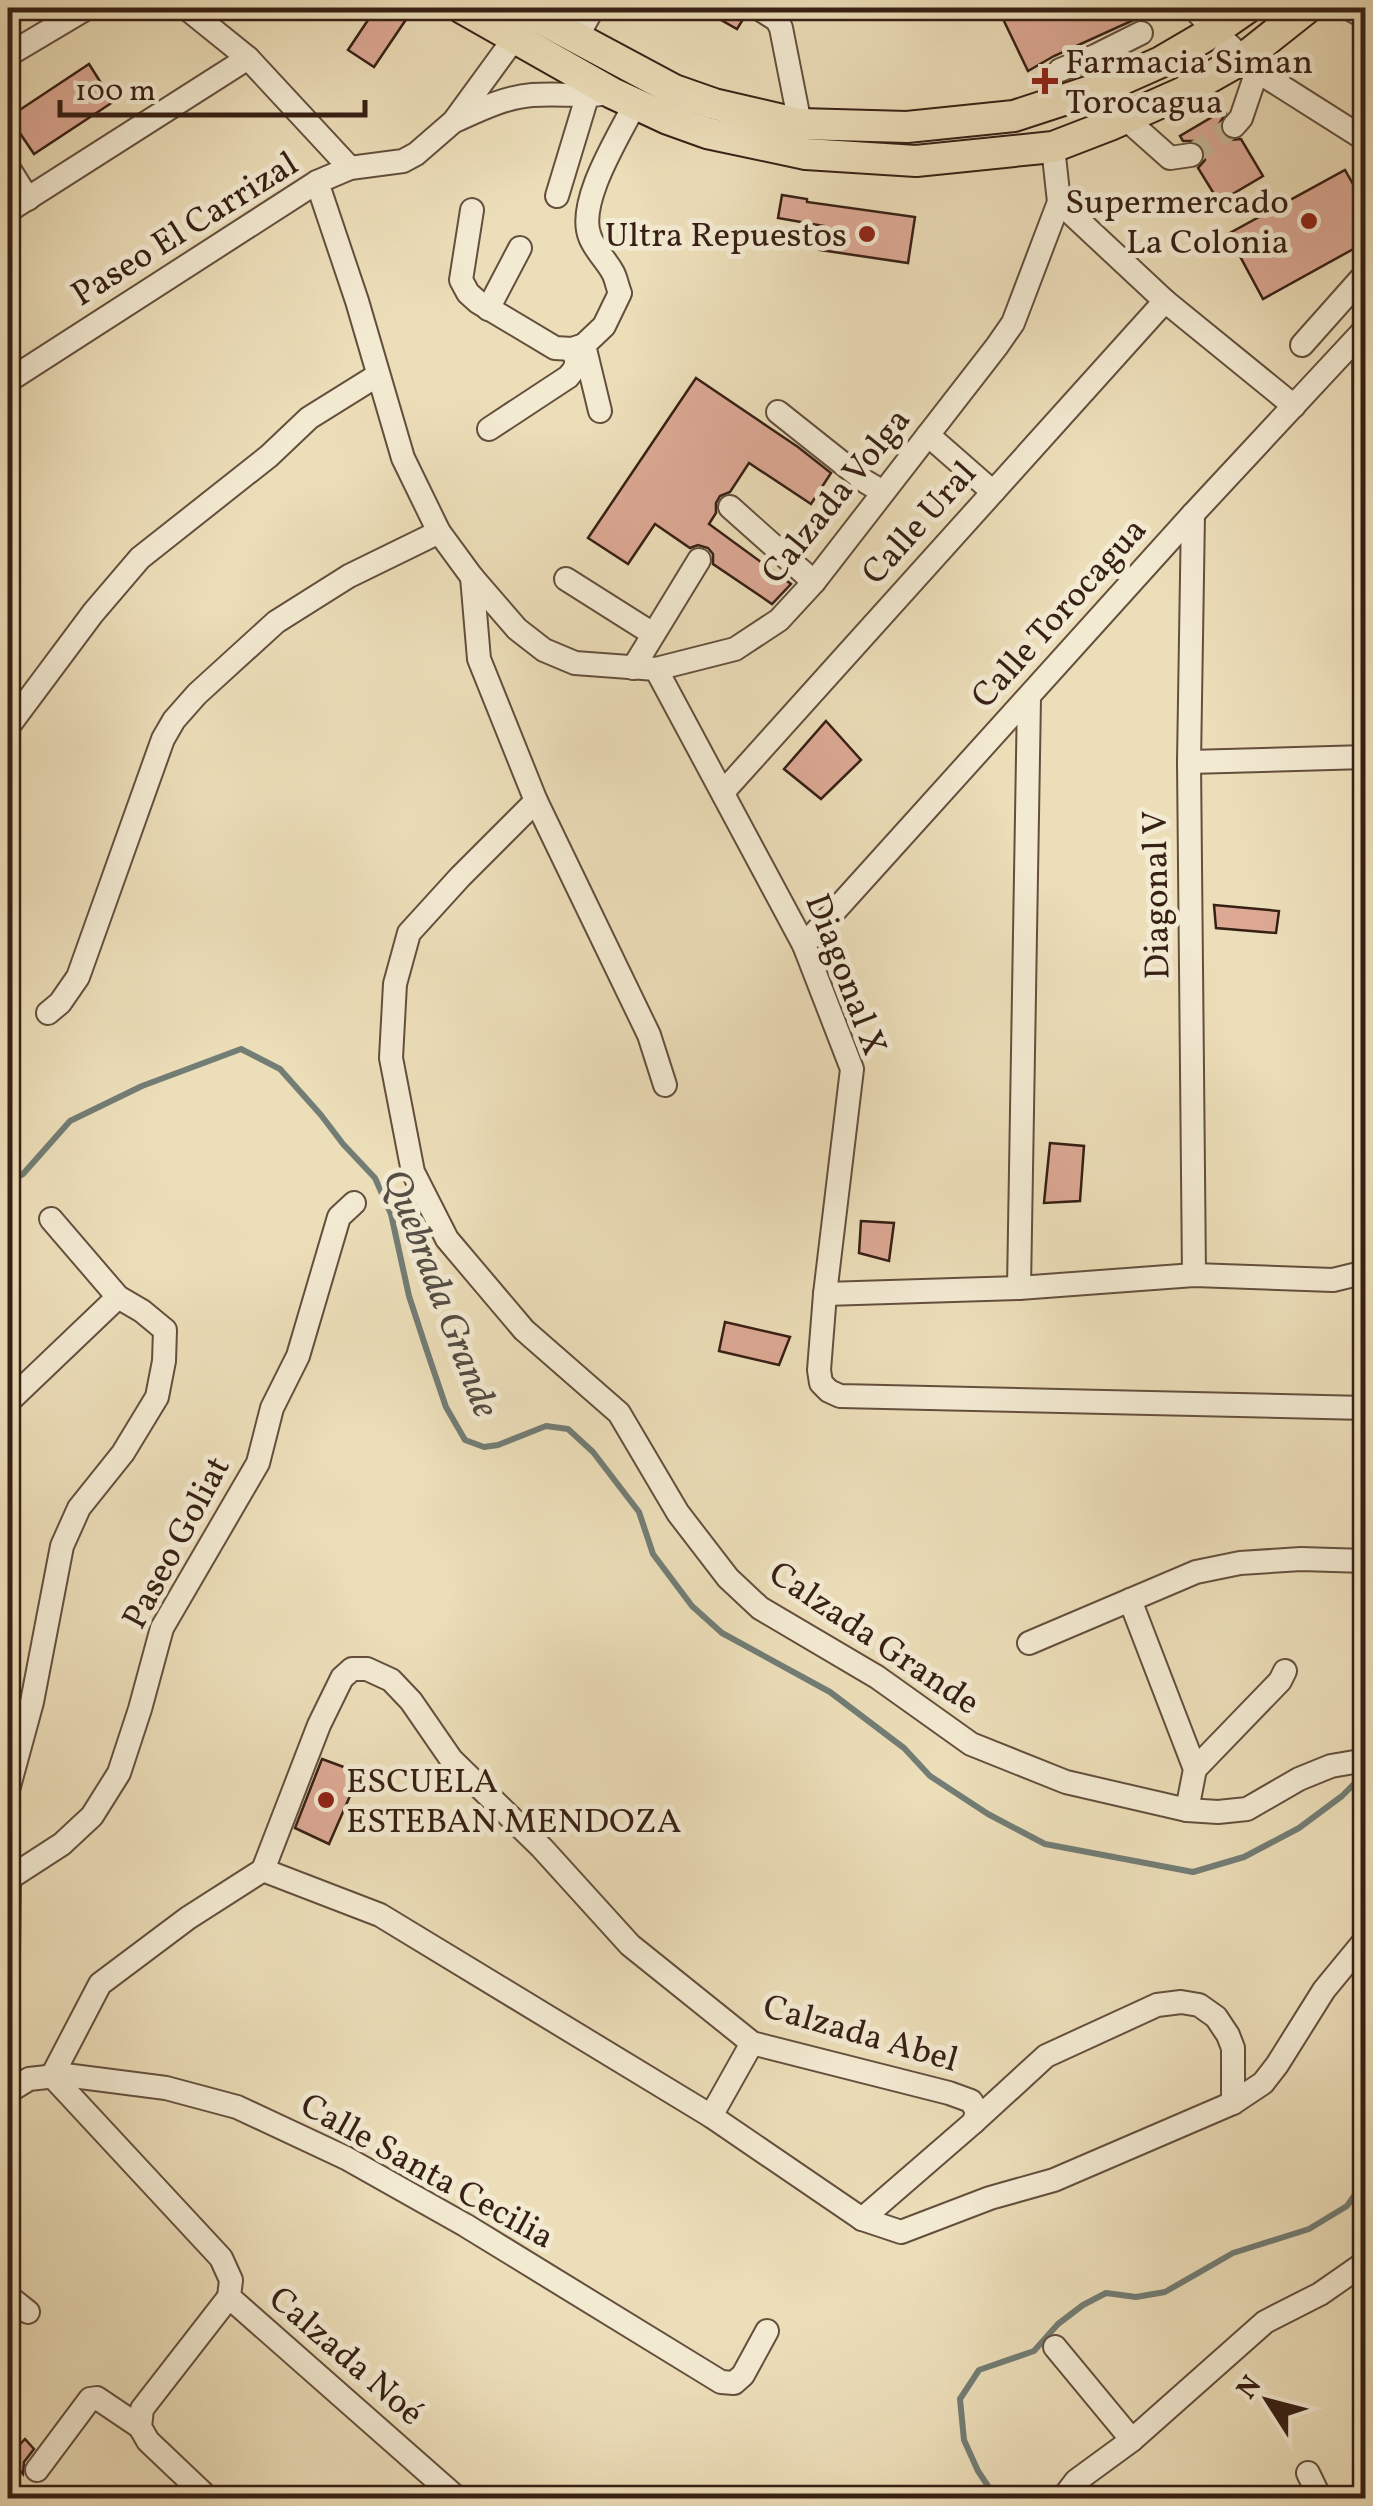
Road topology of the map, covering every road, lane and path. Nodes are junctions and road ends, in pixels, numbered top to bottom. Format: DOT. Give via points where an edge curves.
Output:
graph roads {
  1 [pos="86,8"];
  2 [pos="186,8"];
  3 [pos="466,8"];
  4 [pos="593,8"];
  5 [pos="1194,8"];
  6 [pos="1247,8"];
  7 [pos="1308,8"];
  8 [pos="1348,8"];
  9 [pos="773,12"];
  10 [pos="1366,18"];
  11 [pos="542,22"];
  12 [pos="1214,31"];
  13 [pos="8,55"];
  14 [pos="1096,56"];
  15 [pos="248,58"];
  16 [pos="1161,62"];
  17 [pos="1250,64"];
  18 [pos="1060,70"];
  19 [pos="1108,85"];
  20 [pos="611,98"];
  21 [pos="1125,118"];
  22 [pos="454,121"];
  23 [pos="800,124"];
  24 [pos="1234,126"];
  25 [pos="1366,140"];
  26 [pos="1053,147"];
  27 [pos="1191,155"];
  28 [pos="8,166"];
  29 [pos="350,168"];
  30 [pos="318,182"];
  31 [pos="558,196"];
  32 [pos="1058,202"];
  33 [pos="18,205"];
  34 [pos="472,210"];
  35 [pos="520,248"];
  36 [pos="1366,273"];
  37 [pos="1165,301"];
  38 [pos="488,308"];
  39 [pos="1365,328"];
  40 [pos="1302,345"];
  41 [pos="578,347"];
  42 [pos="378,374"];
  43 [pos="8,381"];
  44 [pos="1294,406"];
  45 [pos="600,410"];
  46 [pos="778,412"];
  47 [pos="489,428"];
  48 [pos="928,435"];
  49 [pos="883,492"];
  50 [pos="993,492"];
  51 [pos="730,507"];
  52 [pos="1193,514"];
  53 [pos="439,532"];
  54 [pos="699,560"];
  55 [pos="472,577"];
  56 [pos="566,579"];
  57 [pos="814,582"];
  58 [pos="654,634"];
  59 [pos="645,668"];
  60 [pos="1029,698"];
  61 [pos="8,727"];
  62 [pos="1365,757"];
  63 [pos="1189,762"];
  64 [pos="724,790"];
  65 [pos="536,801"];
  66 [pos="804,945"];
  67 [pos="48,1013"];
  68 [pos="1366,1017"];
  69 [pos="665,1085"];
  70 [pos="354,1203"];
  71 [pos="51,1219"];
  72 [pos="1366,1272"];
  73 [pos="1194,1275"];
  74 [pos="1019,1288"];
  75 [pos="825,1294"];
  76 [pos="118,1297"];
  77 [pos="8,1402"];
  78 [pos="1366,1408"];
  79 [pos="1366,1561"];
  80 [pos="1130,1600"];
  81 [pos="1029,1643"];
  82 [pos="1285,1671"];
  83 [pos="1366,1760"];
  84 [pos="1195,1769"];
  85 [pos="8,1790"];
  86 [pos="1186,1810"];
  87 [pos="263,1870"];
  88 [pos="8,1879"];
  89 [pos="1366,1938"];
  90 [pos="8,1954"];
  91 [pos="752,2043"];
  92 [pos="52,2076"];
  93 [pos="8,2092"];
  94 [pos="1233,2103"];
  95 [pos="711,2116"];
  96 [pos="974,2122"];
  97 [pos="862,2219"];
  98 [pos="1366,2262"];
  99 [pos="8,2296"];
  100 [pos="228,2297"];
  101 [pos="28,2312"];
  102 [pos="768,2331"];
  103 [pos="1055,2347"];
  104 [pos="140,2427"];
  105 [pos="1132,2440"];
  106 [pos="36,2470"];
  107 [pos="1308,2473"];
  108 [pos="208,2498"];
  109 [pos="457,2498"];
  110 [pos="1063,2498"];
  111 [pos="1320,2498"];
  1 -- 13 [label="street"];
  2 -- 15 [label="street"];
  3 -- 11 [label="main road"];
  4 -- 11 [label="street, Paseo El Carrizal"];
  5 -- 12 [label="street"];
  6 -- 12 [label="main road"];
  7 -- 17 [label="main road"];
  8 -- 10 [label="street"];
  9 -- 23 [label="street"];
  11 -- 20 [label="main road"];
  11 -- 22 [label="street, Paseo El Carrizal"];
  11 -- 23 [label="main road" via="674,90"];
  12 -- 16 [label="main road"];
  12 -- 17 [label="street"];
  14 -- 16 [label="street" via="1148,29"];
  14 -- 18 [label="street"];
  14 -- 19 [label="street"];
  15 -- 29 [label="street"];
  15 -- 33 [label="street"];
  16 -- 19 [label="main road"];
  17 -- 21 [label="main road"];
  17 -- 24 [label="street"];
  17 -- 25 [label="street"];
  19 -- 23 [label="main road" via="1014,116 907,127"];
  20 -- 22 [label="street, Paseo El Carrizal" via="531,95"];
  20 -- 26 [label="main road" via="707,132 806,154 916,161"];
  20 -- 31 [label="street"];
  20 -- 41 [label="street" via="586,222 620,294 604,326"];
  21 -- 26 [label="main road"];
  21 -- 27 [label="street" via="1170,158"];
  22 -- 29 [label="street, Paseo El Carrizal" via="409,158"];
  26 -- 32 [label="street, Calzada Volga"];
  28 -- 33 [label="street"];
  29 -- 30 [label="street, Paseo El Carrizal"];
  30 -- 42 [label="street, Calzada Volga"];
  30 -- 43 [label="street, Paseo El Carrizal"];
  32 -- 37 [label="street"];
  32 -- 48 [label="street, Calzada Volga" via="1013,323"];
  34 -- 38 [label="street" via="461,280"];
  35 -- 38 [label="street"];
  36 -- 40 [label="street"];
  37 -- 44 [label="street"];
  37 -- 50 [label="street, Calle Ural"];
  38 -- 41 [label="street" via="555,348"];
  39 -- 44 [label="street, Calle Torocagua"];
  39 -- 62 [label="street"];
  41 -- 45 [label="street"];
  41 -- 47 [label="street" via="568,377"];
  42 -- 53 [label="street, Calzada Volga" via="403,458"];
  42 -- 61 [label="street" via="309,418 140,558"];
  44 -- 52 [label="street, Calle Torocagua"];
  46 -- 49 [label="street"];
  48 -- 49 [label="street, Calzada Volga"];
  48 -- 50 [label="street"];
  49 -- 57 [label="street, Calzada Volga"];
  50 -- 64 [label="street, Calle Ural"];
  51 -- 57 [label="street"];
  52 -- 60 [label="street, Calle Torocagua"];
  52 -- 63 [label="street, Diagonal V"];
  53 -- 55 [label="street, Calzada Volga"];
  53 -- 67 [label="street" via="276,622 183,709 164,739 78,976"];
  54 -- 58 [label="street"];
  55 -- 59 [label="street, Calzada Volga" via="544,650 575,663"];
  55 -- 65 [label="street" via="479,659"];
  56 -- 58 [label="street"];
  57 -- 59 [label="street, Calzada Volga" via="779,620 735,649"];
  58 -- 59 [label="street"];
  59 -- 64 [label="street, Diagonal X"];
  60 -- 66 [label="street, Calle Torocagua"];
  60 -- 74 [label="street"];
  62 -- 63 [label="street"];
  62 -- 68 [label="street"];
  63 -- 73 [label="street, Diagonal V"];
  64 -- 66 [label="street, Diagonal X"];
  65 -- 69 [label="street" via="649,1034"];
  65 -- 86 [label="street, Calzada Grande" via="410,934 394,984 391,1058 402,1124 413,1172 447,1238 524,1330 619,1414 678,1513 760,1608 971,1744 1066,1782"];
  66 -- 75 [label="street, Diagonal X" via="852,1070"];
  70 -- 88 [label="street, Paseo Goliat" via="338,1217 258,1463 162,1628 118,1773 92,1816"];
  71 -- 76 [label="street"];
  72 -- 73 [label="street" via="1334,1280"];
  73 -- 74 [label="street"];
  74 -- 75 [label="street"];
  75 -- 78 [label="street, Diagonal X" via="819,1370 821,1383 840,1396"];
  76 -- 77 [label="street"];
  76 -- 85 [label="street" via="165,1330 158,1397 79,1508 62,1546"];
  79 -- 80 [label="street" via="1240,1563 1196,1572"];
  80 -- 81 [label="street"];
  80 -- 84 [label="street"];
  82 -- 84 [label="street"];
  83 -- 86 [label="street, Calzada Grande" via="1330,1766 1247,1809"];
  84 -- 86 [label="street"];
  87 -- 91 [label="street, Calzada Abel" via="342,1678 352,1669 367,1669 391,1680 412,1702 451,1758 630,1945"];
  87 -- 92 [label="street" via="100,1984"];
  87 -- 95 [label="street" via="380,1915"];
  88 -- 90 [label="street"];
  89 -- 94 [label="street" via="1263,2084"];
  91 -- 95 [label="street"];
  91 -- 96 [label="street, Calzada Abel" via="949,2093 971,2102"];
  92 -- 93 [label="street, Calle Santa Cecilia" via="29,2078"];
  92 -- 100 [label="street, Calzada Noé" via="220,2258 231,2280"];
  92 -- 102 [label="street, Calle Santa Cecilia" via="166,2088 237,2108 346,2158 465,2225 721,2382 743,2375"];
  94 -- 96 [label="street" via="1228,2035 1216,2016 1181,2002 1157,2005 1046,2056"];
  94 -- 97 [label="street" via="1054,2180 901,2232"];
  95 -- 97 [label="street"];
  96 -- 97 [label="street, Calzada Abel"];
  98 -- 105 [label="street" via="1265,2322"];
  99 -- 101 [label="street"];
  100 -- 104 [label="street" via="142,2409"];
  100 -- 109 [label="street, Calzada Noé"];
  103 -- 105 [label="street"];
  104 -- 106 [label="street" via="90,2399"];
  104 -- 108 [label="street"];
  105 -- 110 [label="street"];
  107 -- 111 [label="street"];
}
